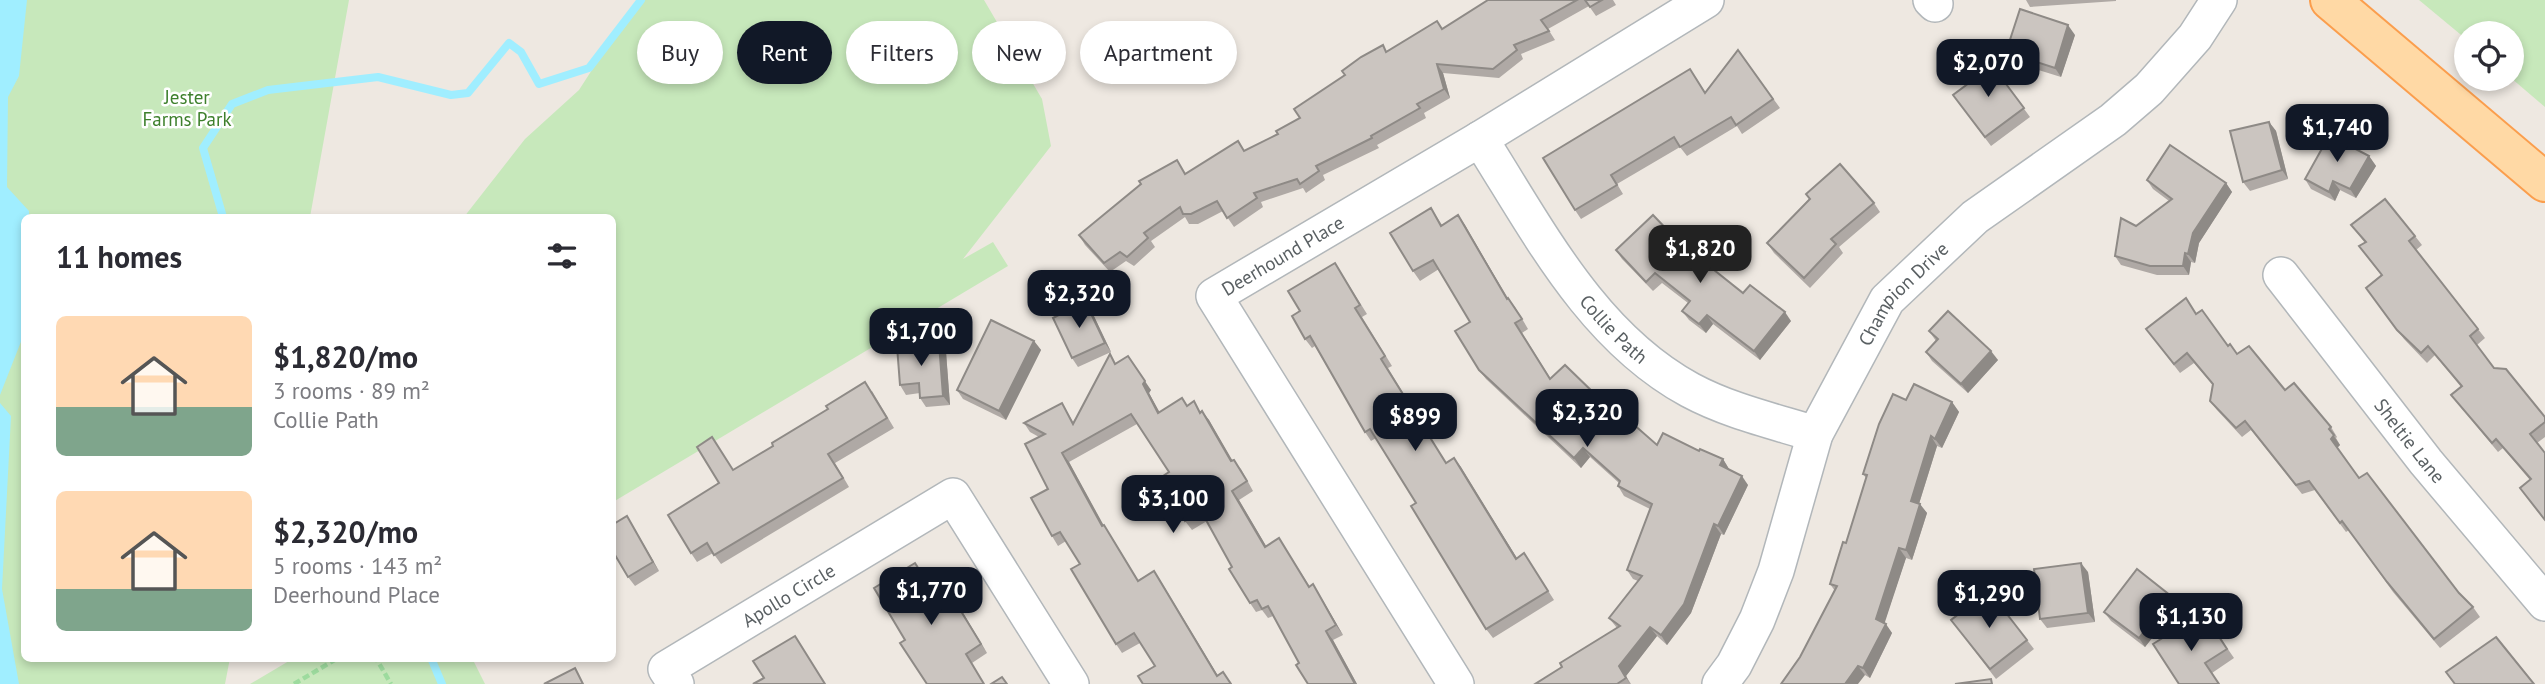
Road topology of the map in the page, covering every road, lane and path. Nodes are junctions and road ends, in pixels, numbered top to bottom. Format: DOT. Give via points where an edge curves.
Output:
graph roads {
  1 [pos="1706,0"];
  2 [pos="2219,0"];
  3 [pos="2330,0"];
  4 [pos="1480,139"];
  5 [pos="2545,182"];
  6 [pos="2281,275"];
  7 [pos="1815,434"];
  8 [pos="2545,603"];
  9 [pos="331,662"];
  10 [pos="378,662"];
  11 [pos="294,684"];
  12 [pos="391,684"];
  13 [pos="676,684"];
  14 [pos="1071,684"];
  15 [pos="1456,684"];
  16 [pos="1720,684"];
  1 -- 4 [label="street, Deerhound Place"];
  2 -- 7 [label="street, Champion Drive" via="2195,37 2149,89 2113,120 1975,217 1887,300"];
  3 -- 5 [label="main road"];
  4 -- 7 [label="street, Collie Path" via="1582,296 1615,333 1690,390 1733,409"];
  4 -- 15 [label="street, Deerhound Place" via="1214,296"];
  6 -- 8 [label="street, Sheltie Lane" via="2426,462"];
  7 -- 16 [label="street, Champion Drive" via="1767,595 1740,654"];
  9 -- 11 [label="path"];
  10 -- 12 [label="path"];
  13 -- 14 [label="street, Apollo Circle" via="666,669 953,496"];
}
